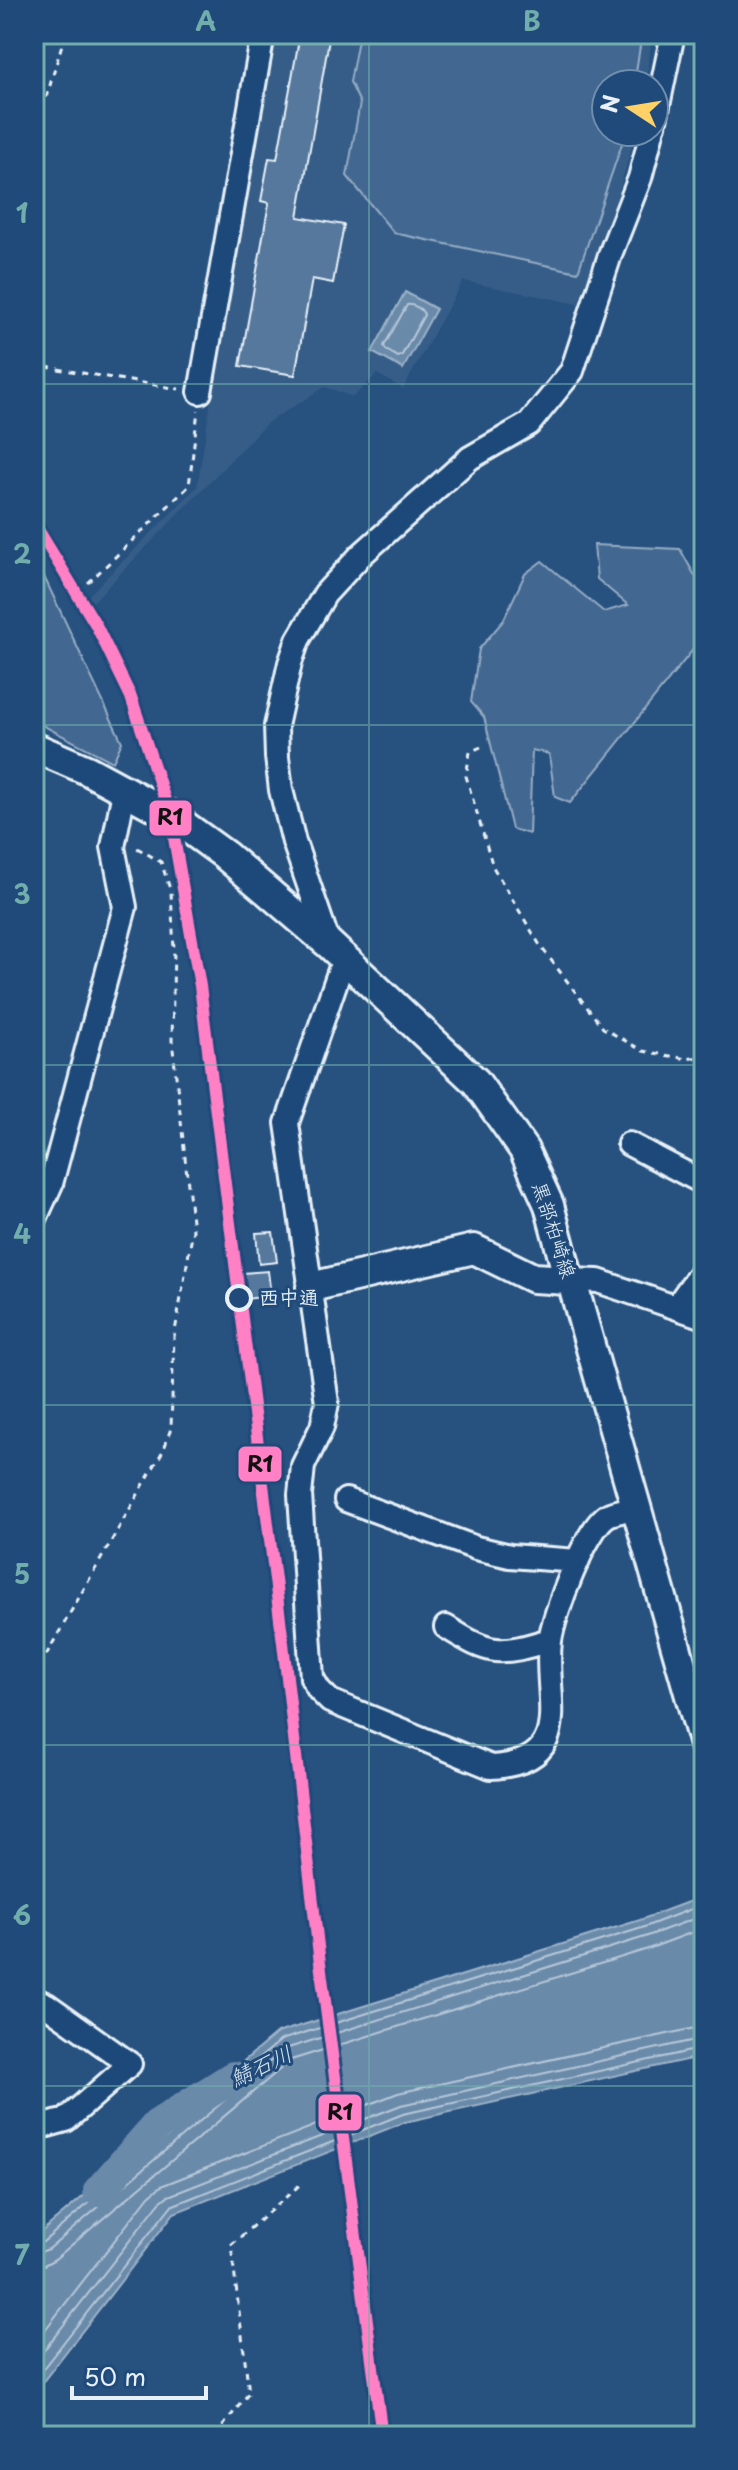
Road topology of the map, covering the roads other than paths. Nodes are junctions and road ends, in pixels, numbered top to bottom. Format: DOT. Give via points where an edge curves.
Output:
graph roads {
  1 [pos="263,34"];
  2 [pos="673,34"];
  3 [pos="666,68"];
  4 [pos="648,148"];
  5 [pos="200,392"];
  6 [pos="34,747"];
  7 [pos="124,792"];
  8 [pos="337,951"];
  9 [pos="629,1144"];
  10 [pos="704,1183"];
  11 [pos="34,1221"];
  12 [pos="704,1268"];
  13 [pos="569,1280"];
  14 [pos="311,1287"];
  15 [pos="676,1307"];
  16 [pos="704,1317"];
  17 [pos="346,1500"];
  18 [pos="637,1507"];
  19 [pos="578,1561"];
  20 [pos="446,1627"];
  21 [pos="550,1640"];
  22 [pos="698,1694"];
  23 [pos="704,1745"];
  24 [pos="34,1999"];
  25 [pos="34,2131"];
  1 -- 5 [label="street"];
  2 -- 3 [label="street"];
  4 -- 8 [label="street" via="572,371 529,424 470,458 361,555 325,594 298,640 276,726 281,790 294,842"];
  6 -- 7 [label="main road, 黒部柏崎線"];
  7 -- 8 [label="main road, 黒部柏崎線" via="170,815 225,855"];
  7 -- 11 [label="street" via="113,847 125,907 51,1184"];
  8 -- 13 [label="main road, 黒部柏崎線" via="476,1082 514,1134 549,1205"];
  8 -- 14 [label="street" via="287,1123"];
  9 -- 10 [label="street"];
  12 -- 15 [label="street"];
  13 -- 14 [label="main road" via="533,1278 474,1249"];
  13 -- 15 [label="street" via="598,1281"];
  13 -- 18 [label="main road, 黒部柏崎線"];
  14 -- 21 [label="street" via="327,1403 303,1466 300,1495 312,1678 319,1690 330,1701 491,1767 511,1766 533,1757 553,1721"];
  15 -- 16 [label="street"];
  17 -- 19 [label="street" via="476,1548"];
  18 -- 19 [label="street" via="596,1525"];
  18 -- 22 [label="main road, 黒部柏崎線"];
  19 -- 21 [label="street"];
  20 -- 21 [label="street" via="487,1650"];
  22 -- 23 [label="main road, 黒部柏崎線"];
  24 -- 25 [label="street" via="130,2064 66,2120"];
}
